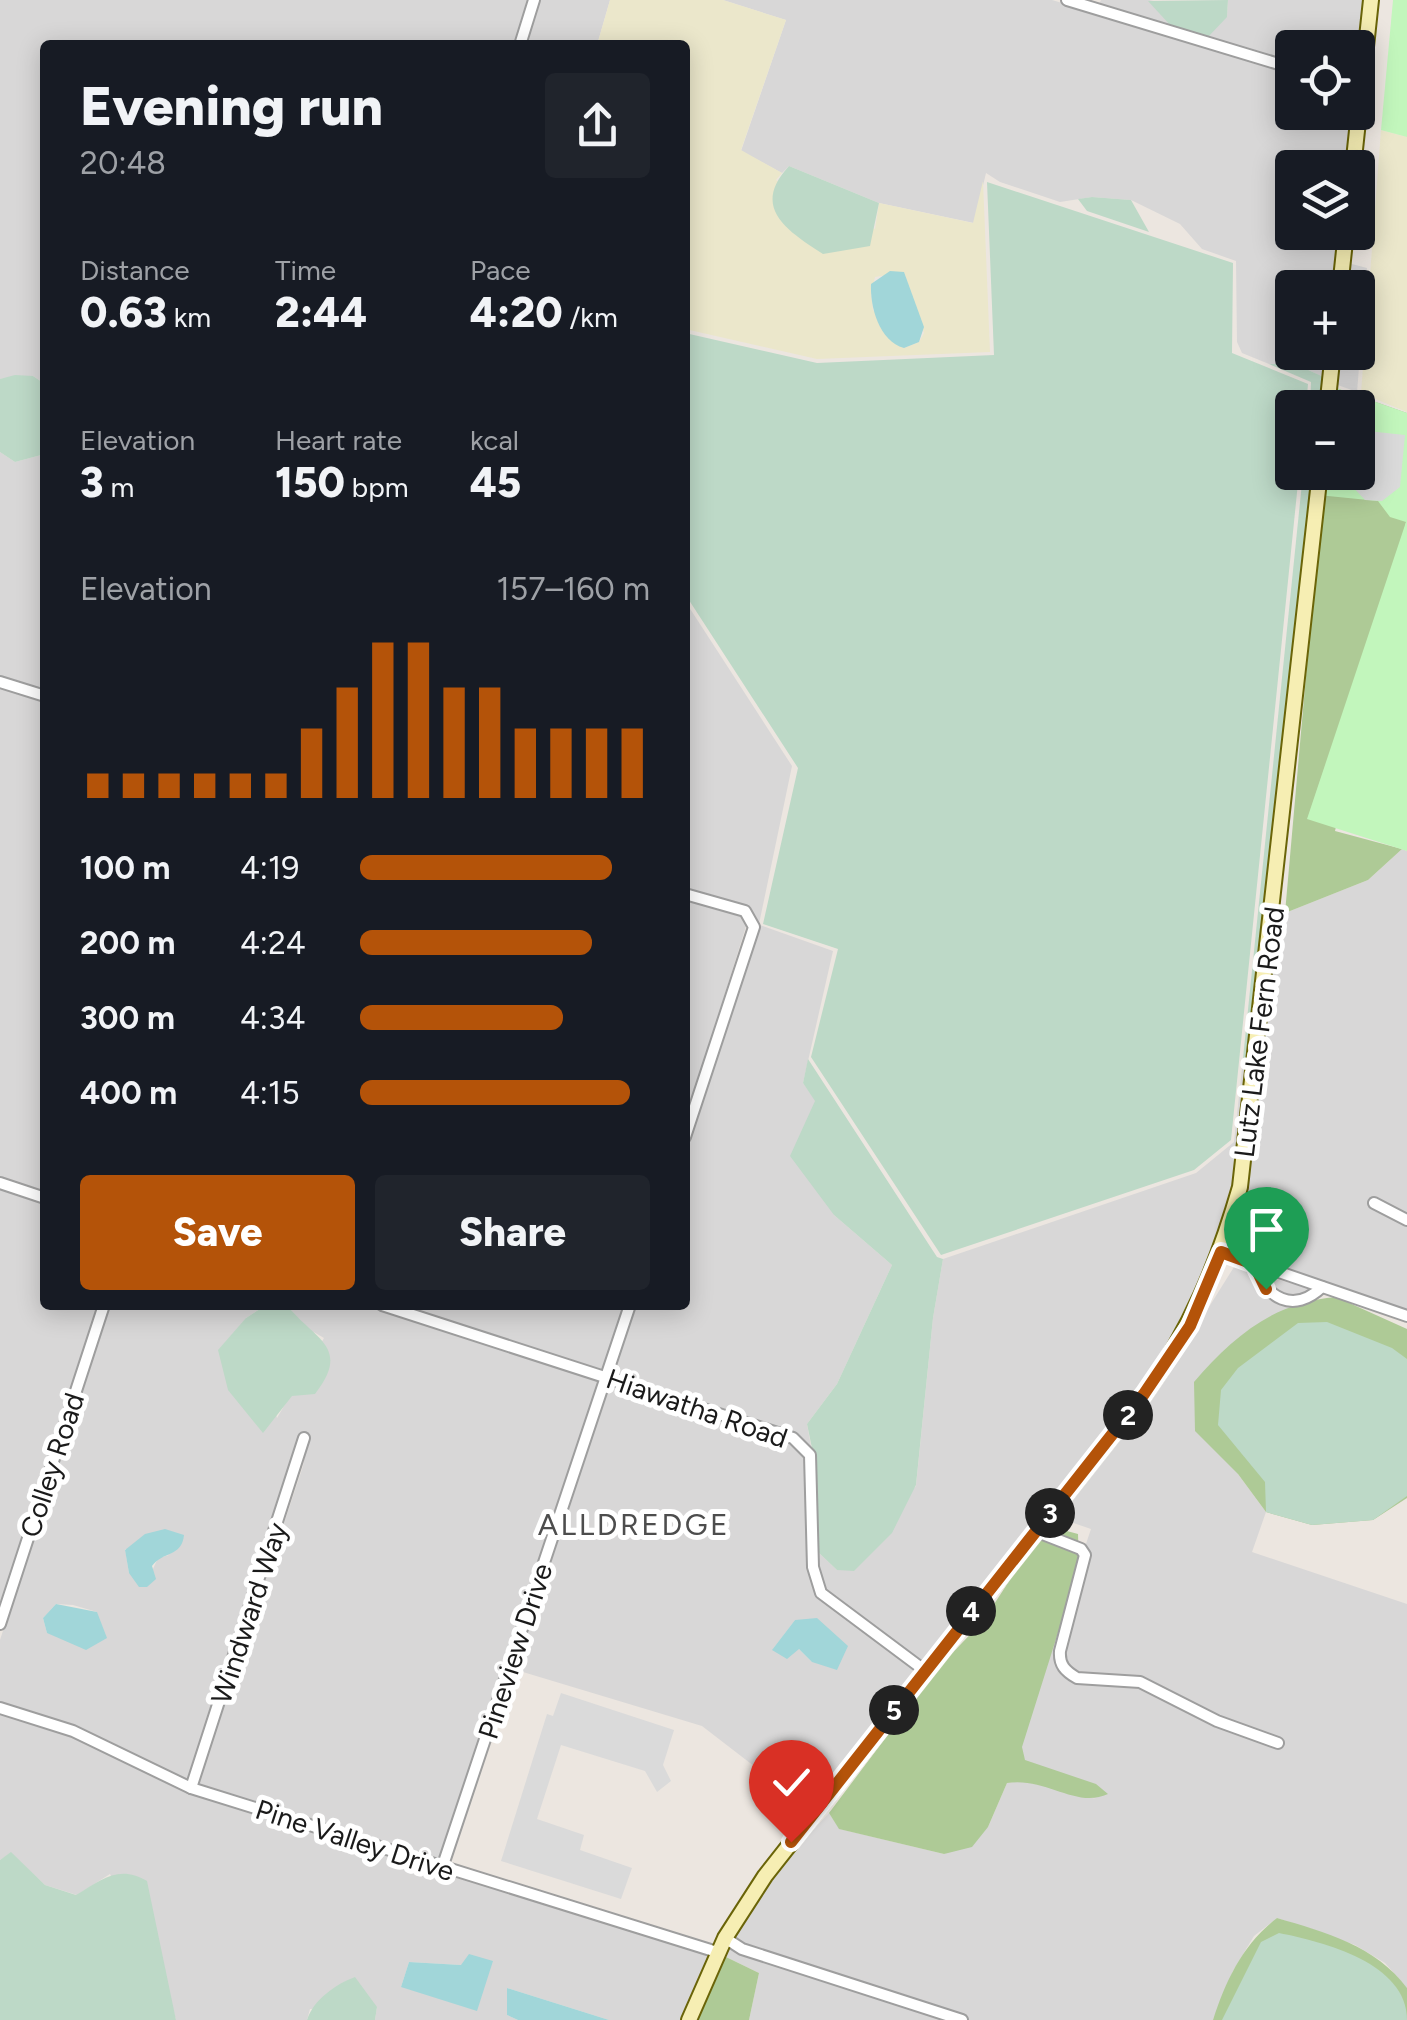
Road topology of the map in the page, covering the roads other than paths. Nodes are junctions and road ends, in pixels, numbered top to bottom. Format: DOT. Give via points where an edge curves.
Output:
graph roads {
  1 [pos="534,0"];
  2 [pos="1067,0"];
  3 [pos="1371,0"];
  4 [pos="1367,30"];
  5 [pos="522,40"];
  6 [pos="1275,63"];
  7 [pos="1318,490"];
  8 [pos="0,682"];
  9 [pos="40,694"];
  10 [pos="690,895"];
  11 [pos="690,1122"];
  12 [pos="0,1183"];
  13 [pos="40,1196"];
  14 [pos="1374,1203"];
  15 [pos="1407,1220"];
  16 [pos="1221,1252"];
  17 [pos="1254,1264"];
  18 [pos="1322,1287"];
  19 [pos="102,1310"];
  20 [pos="398,1310"];
  21 [pos="628,1310"];
  22 [pos="1407,1316"];
  23 [pos="606,1376"];
  24 [pos="304,1438"];
  25 [pos="1035,1531"];
  26 [pos="0,1624"];
  27 [pos="924,1670"];
  28 [pos="0,1708"];
  29 [pos="1278,1743"];
  30 [pos="191,1788"];
  31 [pos="442,1868"];
  32 [pos="721,1945"];
  33 [pos="689,2020"];
  34 [pos="962,2020"];
  1 -- 5 [label="street"];
  2 -- 6 [label="street"];
  3 -- 4 [label="main road"];
  7 -- 16 [label="main road, Lutz Lake Fern Road" via="1240,1186"];
  8 -- 9 [label="street"];
  10 -- 11 [label="street" via="745,911 754,927"];
  12 -- 13 [label="street"];
  14 -- 15 [label="street"];
  16 -- 17 [label="street"];
  16 -- 25 [label="main road, Lutz Lake Fern Road" via="1168,1361"];
  17 -- 18 [label="street"];
  17 -- 18 [label="street" via="1266,1289 1284,1302 1300,1302"];
  18 -- 22 [label="street"];
  19 -- 26 [label="street, Colley Road"];
  20 -- 23 [label="street, Hiawatha Road"];
  21 -- 23 [label="street, Pineview Drive"];
  23 -- 27 [label="street, Hiawatha Road" via="793,1438 810,1456 813,1567 821,1593"];
  23 -- 31 [label="street, Pineview Drive"];
  24 -- 30 [label="street, Windward Way"];
  25 -- 27 [label="main road, Lutz Lake Fern Road"];
  25 -- 29 [label="street" via="1085,1555 1060,1651 1068,1673 1140,1682"];
  27 -- 32 [label="main road, Lutz Lake Fern Road" via="765,1876"];
  28 -- 30 [label="street, Pine Valley Drive" via="73,1731"];
  30 -- 31 [label="street, Pine Valley Drive"];
  31 -- 32 [label="street, Pine Valley Drive"];
  32 -- 33 [label="main road, Lutz Lake Fern Road"];
  32 -- 34 [label="street, Pine Valley Drive"];
}
